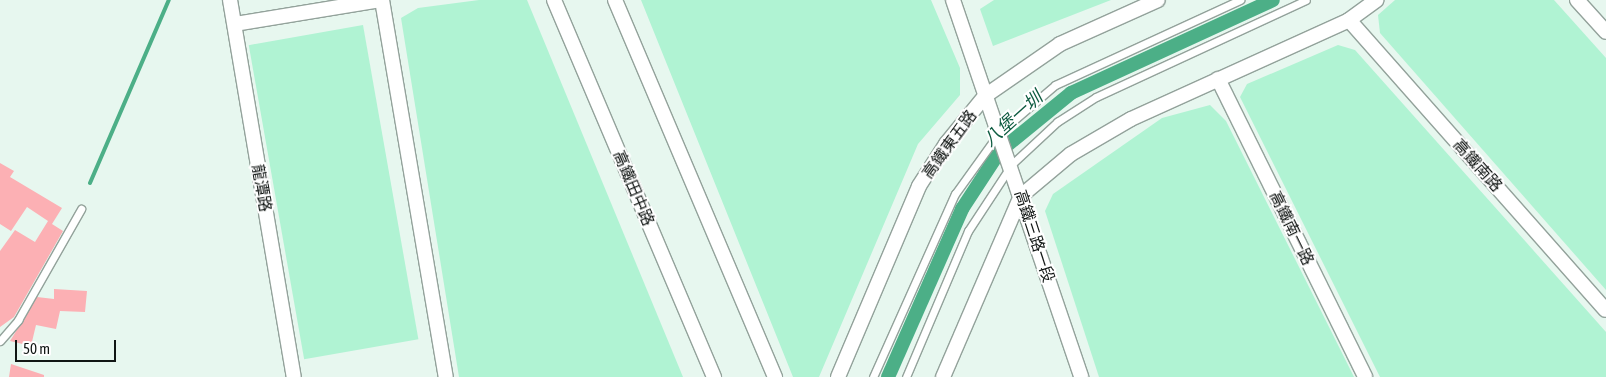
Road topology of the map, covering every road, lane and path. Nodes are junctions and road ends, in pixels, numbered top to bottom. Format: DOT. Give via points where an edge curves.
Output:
graph roads {
  1 [pos="230,0"];
  2 [pos="382,0"];
  3 [pos="554,0"];
  4 [pos="615,0"];
  5 [pos="953,0"];
  6 [pos="1158,0"];
  7 [pos="1240,0"];
  8 [pos="1306,0"];
  9 [pos="1377,0"];
  10 [pos="1577,0"];
  11 [pos="1349,20"];
  12 [pos="234,24"];
  13 [pos="1606,32"];
  14 [pos="1218,79"];
  15 [pos="986,96"];
  16 [pos="999,133"];
  17 [pos="1012,164"];
  18 [pos="1021,196"];
  19 [pos="81,209"];
  20 [pos="1606,310"];
  21 [pos="0,341"];
  22 [pos="294,377"];
  23 [pos="446,377"];
  24 [pos="714,377"];
  25 [pos="775,377"];
  26 [pos="838,377"];
  27 [pos="873,377"];
  28 [pos="906,377"];
  29 [pos="943,377"];
  30 [pos="1081,377"];
  31 [pos="1365,377"];
  1 -- 12 [label="street, 龍潭路"];
  2 -- 12 [label="street"];
  2 -- 23 [label="street"];
  3 -- 24 [label="street, 高鐵田中路"];
  4 -- 25 [label="street"];
  5 -- 15 [label="street, 高鐵三路一段"];
  6 -- 15 [label="street, 高鐵東五路" via="1060,44"];
  7 -- 16 [label="lane" via="1054,85"];
  8 -- 17 [label="lane" via="1096,97 1057,122"];
  9 -- 11 [label="street"];
  10 -- 13 [label="street"];
  11 -- 14 [label="street"];
  11 -- 20 [label="street, 高鐵南路"];
  12 -- 22 [label="street, 龍潭路"];
  14 -- 18 [label="street" via="1131,119 1071,154"];
  14 -- 31 [label="street, 高鐵南一路"];
  15 -- 16 [label="street, 高鐵三路一段"];
  15 -- 26 [label="street, 高鐵東五路" via="919,186"];
  16 -- 17 [label="street, 高鐵三路一段"];
  16 -- 27 [label="lane" via="955,194"];
  17 -- 18 [label="street, 高鐵三路一段"];
  17 -- 28 [label="lane" via="968,232"];
  18 -- 29 [label="street"];
  18 -- 30 [label="street, 高鐵三路一段"];
  19 -- 21 [label="lane" via="18,320"];
}
